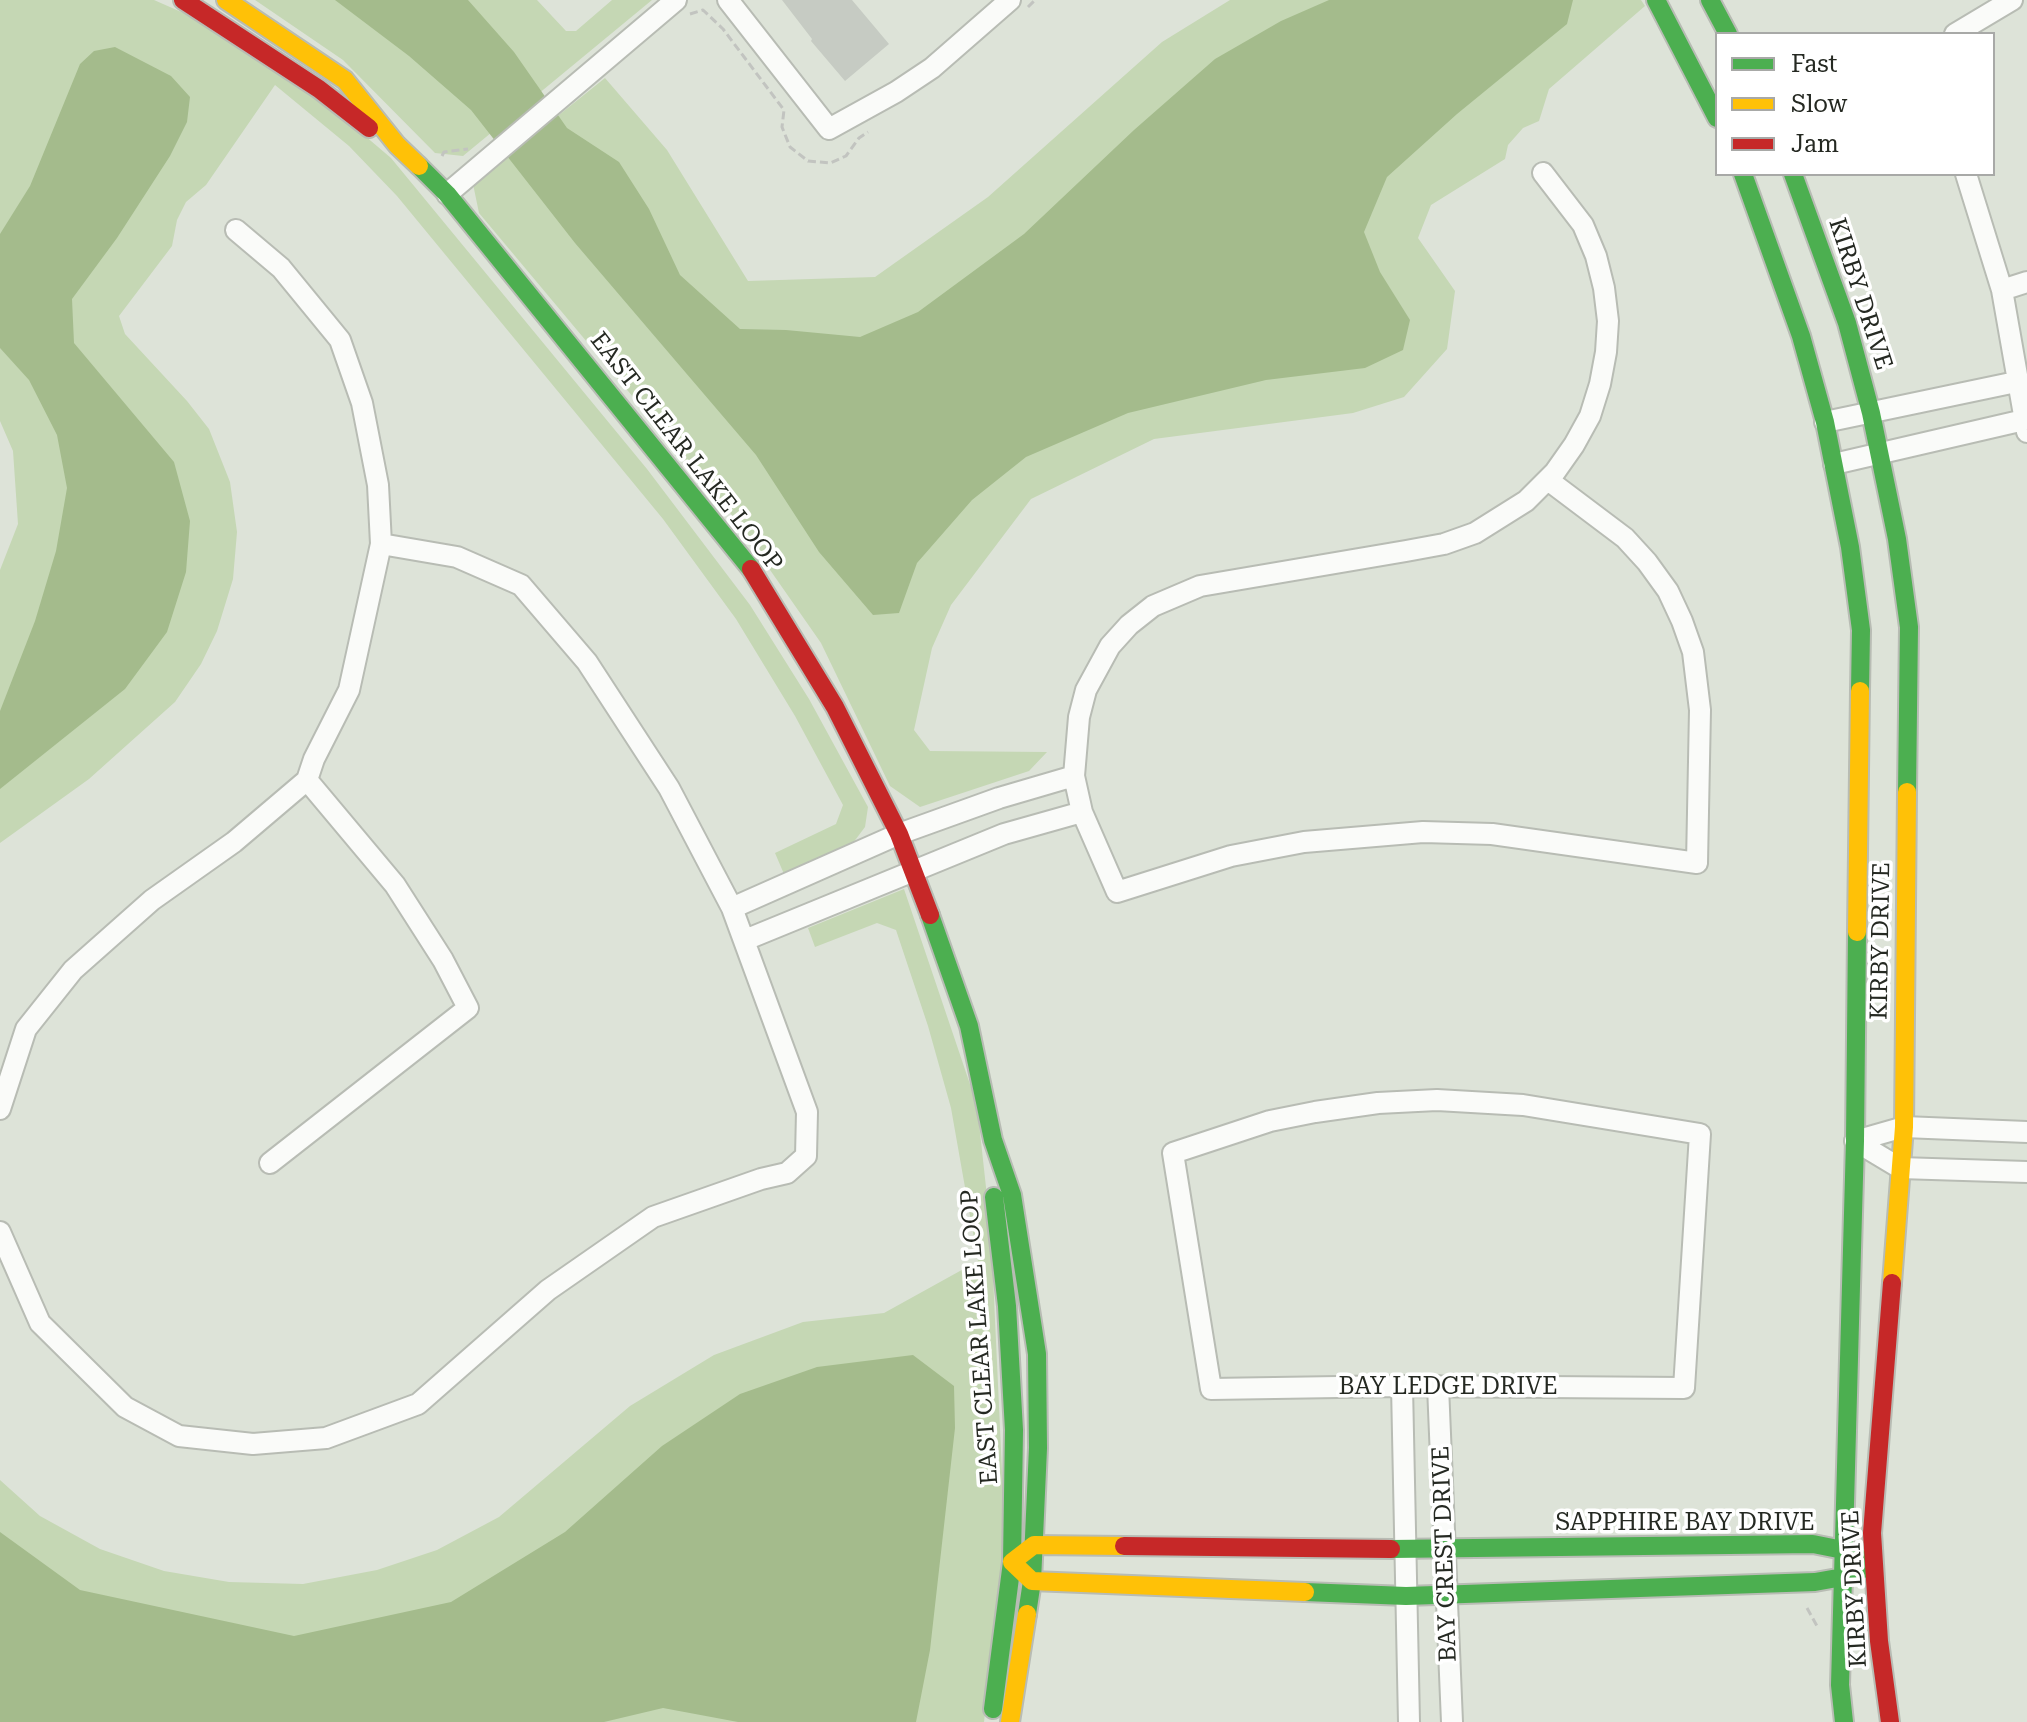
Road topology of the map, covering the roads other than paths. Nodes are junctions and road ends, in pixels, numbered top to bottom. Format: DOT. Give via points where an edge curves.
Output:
graph roads {
  1 [pos="183,0"];
  2 [pos="226,0"];
  3 [pos="728,0"];
  4 [pos="1656,0"];
  5 [pos="1710,0"];
  6 [pos="2012,0"];
  7 [pos="1017,5"];
  8 [pos="677,9"];
  9 [pos="1727,32"];
  10 [pos="1958,32"];
  11 [pos="1715,114"];
  12 [pos="397,145"];
  13 [pos="1543,173"];
  14 [pos="1744,176"];
  15 [pos="1794,176"];
  16 [pos="1967,176"];
  17 [pos="447,194"];
  18 [pos="236,230"];
  19 [pos="2027,282"];
  20 [pos="2002,290"];
  21 [pos="2016,382"];
  22 [pos="1871,413"];
  23 [pos="1825,422"];
  24 [pos="2026,426"];
  25 [pos="1880,454"];
  26 [pos="1834,464"];
  27 [pos="1548,480"];
  28 [pos="381,544"];
  29 [pos="1074,776"];
  30 [pos="307,780"];
  31 [pos="1082,812"];
  32 [pos="899,834"];
  33 [pos="814,871"];
  34 [pos="913,871"];
  35 [pos="828,906"];
  36 [pos="732,908"];
  37 [pos="745,940"];
  38 [pos="0,1109"];
  39 [pos="1904,1127"];
  40 [pos="2027,1132"];
  41 [pos="993,1140"];
  42 [pos="1855,1141"];
  43 [pos="270,1163"];
  44 [pos="1900,1168"];
  45 [pos="2027,1172"];
  46 [pos="0,1232"];
  47 [pos="1402,1386"];
  48 [pos="1438,1386"];
  49 [pos="1034,1545"];
  50 [pos="1405,1549"];
  51 [pos="1445,1549"];
  52 [pos="1843,1550"];
  53 [pos="1012,1562"];
  54 [pos="1873,1565"];
  55 [pos="1843,1577"];
  56 [pos="1032,1581"];
  57 [pos="1447,1595"];
  58 [pos="1406,1596"];
  59 [pos="991,1722"];
  60 [pos="1010,1722"];
  61 [pos="1409,1722"];
  62 [pos="1452,1722"];
  63 [pos="1844,1722"];
  64 [pos="1890,1722"];
  1 -- 12 [label="street, EAST CLEAR LAKE LOOP"];
  2 -- 12 [label="street, EAST CLEAR LAKE LOOP" via="345,80"];
  3 -- 7 [label="street" via="829,129 896,92"];
  4 -- 11 [label="street"];
  5 -- 9 [label="street"];
  6 -- 10 [label="street"];
  8 -- 17 [label="street" via="597,67"];
  12 -- 17 [label="street, EAST CLEAR LAKE LOOP"];
  13 -- 27 [label="street" via="1583,225 1596,256 1608,321 1590,416"];
  14 -- 23 [label="street, KIRBY DRIVE" via="1801,336"];
  15 -- 22 [label="street, KIRBY DRIVE" via="1842,309"];
  16 -- 20 [label="street"];
  17 -- 32 [label="street, EAST CLEAR LAKE LOOP" via="745,559 835,707"];
  18 -- 28 [label="street" via="281,268 340,340 362,403 378,485"];
  19 -- 20 [label="street"];
  20 -- 21 [label="street"];
  21 -- 22 [label="street"];
  21 -- 24 [label="street"];
  22 -- 23 [label="street"];
  22 -- 25 [label="street, KIRBY DRIVE"];
  23 -- 26 [label="street, KIRBY DRIVE"];
  24 -- 25 [label="street"];
  25 -- 26 [label="street"];
  25 -- 39 [label="street, KIRBY DRIVE" via="1909,627"];
  26 -- 42 [label="street, KIRBY DRIVE" via="1861,630"];
  27 -- 29 [label="street" via="1502,518 1444,544 1200,586 1153,606 1110,646 1091,678 1079,717"];
  27 -- 31 [label="street" via="1625,538 1668,591 1682,621 1699,696 1697,863 1492,834 1423,832 1304,842 1231,856 1117,892"];
  28 -- 30 [label="street" via="349,690"];
  28 -- 36 [label="street" via="457,557 521,585 587,662 669,788"];
  29 -- 31 [label="street"];
  29 -- 32 [label="street"];
  30 -- 38 [label="street" via="234,842 152,900 73,970 26,1029"];
  30 -- 43 [label="street" via="395,885 468,1008"];
  31 -- 34 [label="street" via="1004,834"];
  32 -- 33 [label="street"];
  32 -- 34 [label="street, EAST CLEAR LAKE LOOP"];
  33 -- 35 [label="street"];
  33 -- 36 [label="street"];
  34 -- 35 [label="street"];
  34 -- 41 [label="street, EAST CLEAR LAKE LOOP" via="969,1026"];
  35 -- 37 [label="street"];
  36 -- 37 [label="street"];
  37 -- 46 [label="street" via="807,1112 806,1156 787,1173 653,1217 548,1290 418,1404 326,1438 253,1444 179,1436 125,1407 40,1323"];
  39 -- 40 [label="street"];
  39 -- 42 [label="street"];
  39 -- 44 [label="street, KIRBY DRIVE"];
  41 -- 49 [label="street, EAST CLEAR LAKE LOOP" via="1012,1195 1037,1354"];
  41 -- 53 [label="street, EAST CLEAR LAKE LOOP" via="1014,1430"];
  42 -- 44 [label="street"];
  42 -- 52 [label="street, KIRBY DRIVE"];
  44 -- 45 [label="street"];
  44 -- 54 [label="street, KIRBY DRIVE"];
  47 -- 48 [label="street, BAY LEDGE DRIVE"];
  47 -- 48 [label="street, BAY LEDGE DRIVE" via="1211,1389 1173,1153 1270,1121 1378,1103 1437,1100 1523,1105 1700,1134 1684,1388"];
  47 -- 50 [label="street, BAY CREST DRIVE"];
  48 -- 51 [label="street, BAY CREST DRIVE"];
  49 -- 50 [label="street, SAPPHIRE BAY DRIVE"];
  49 -- 53 [label="street"];
  49 -- 56 [label="street, EAST CLEAR LAKE LOOP"];
  50 -- 51 [label="street, SAPPHIRE BAY DRIVE"];
  50 -- 58 [label="street, BAY CREST DRIVE"];
  51 -- 52 [label="street, SAPPHIRE BAY DRIVE" via="1813,1544"];
  51 -- 57 [label="street, BAY CREST DRIVE"];
  52 -- 54 [label="street, SAPPHIRE BAY DRIVE"];
  52 -- 55 [label="street, KIRBY DRIVE"];
  53 -- 56 [label="street"];
  53 -- 59 [label="street, EAST CLEAR LAKE LOOP"];
  54 -- 55 [label="street"];
  54 -- 64 [label="street, KIRBY DRIVE"];
  55 -- 57 [label="street"];
  55 -- 63 [label="street, KIRBY DRIVE"];
  56 -- 58 [label="street"];
  56 -- 60 [label="street, EAST CLEAR LAKE LOOP"];
  57 -- 58 [label="street"];
  57 -- 62 [label="street, BAY CREST DRIVE"];
  58 -- 61 [label="street, BAY CREST DRIVE"];
}
